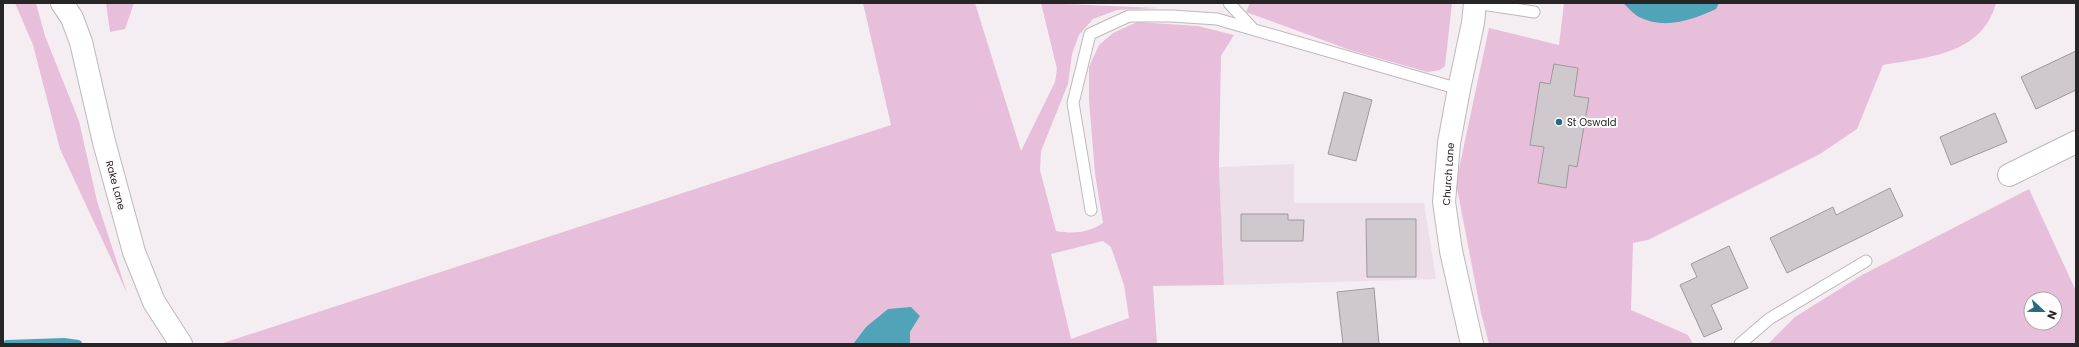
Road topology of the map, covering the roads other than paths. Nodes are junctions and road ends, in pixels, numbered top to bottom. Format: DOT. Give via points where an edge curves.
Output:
graph roads {
  1 [pos="1229,3"];
  2 [pos="1475,3"];
  3 [pos="70,8"];
  4 [pos="1534,12"];
  5 [pos="1252,28"];
  6 [pos="1458,89"];
  7 [pos="2076,142"];
  8 [pos="2009,175"];
  9 [pos="1091,210"];
  10 [pos="1866,261"];
  11 [pos="180,344"];
  12 [pos="1472,344"];
  13 [pos="1740,344"];
  1 -- 5 [label="lane"];
  2 -- 4 [label="lane"];
  2 -- 6 [label="street, Church Lane"];
  3 -- 11 [label="street, Rake Lane" via="81,42 104,142 134,252 154,302"];
  5 -- 6 [label="lane"];
  5 -- 9 [label="lane" via="1217,19 1129,16 1090,34 1073,102"];
  6 -- 12 [label="street, Church Lane" via="1449,143 1444,202 1451,251"];
  7 -- 8 [label="street"];
  10 -- 13 [label="lane" via="1769,319"];
}
